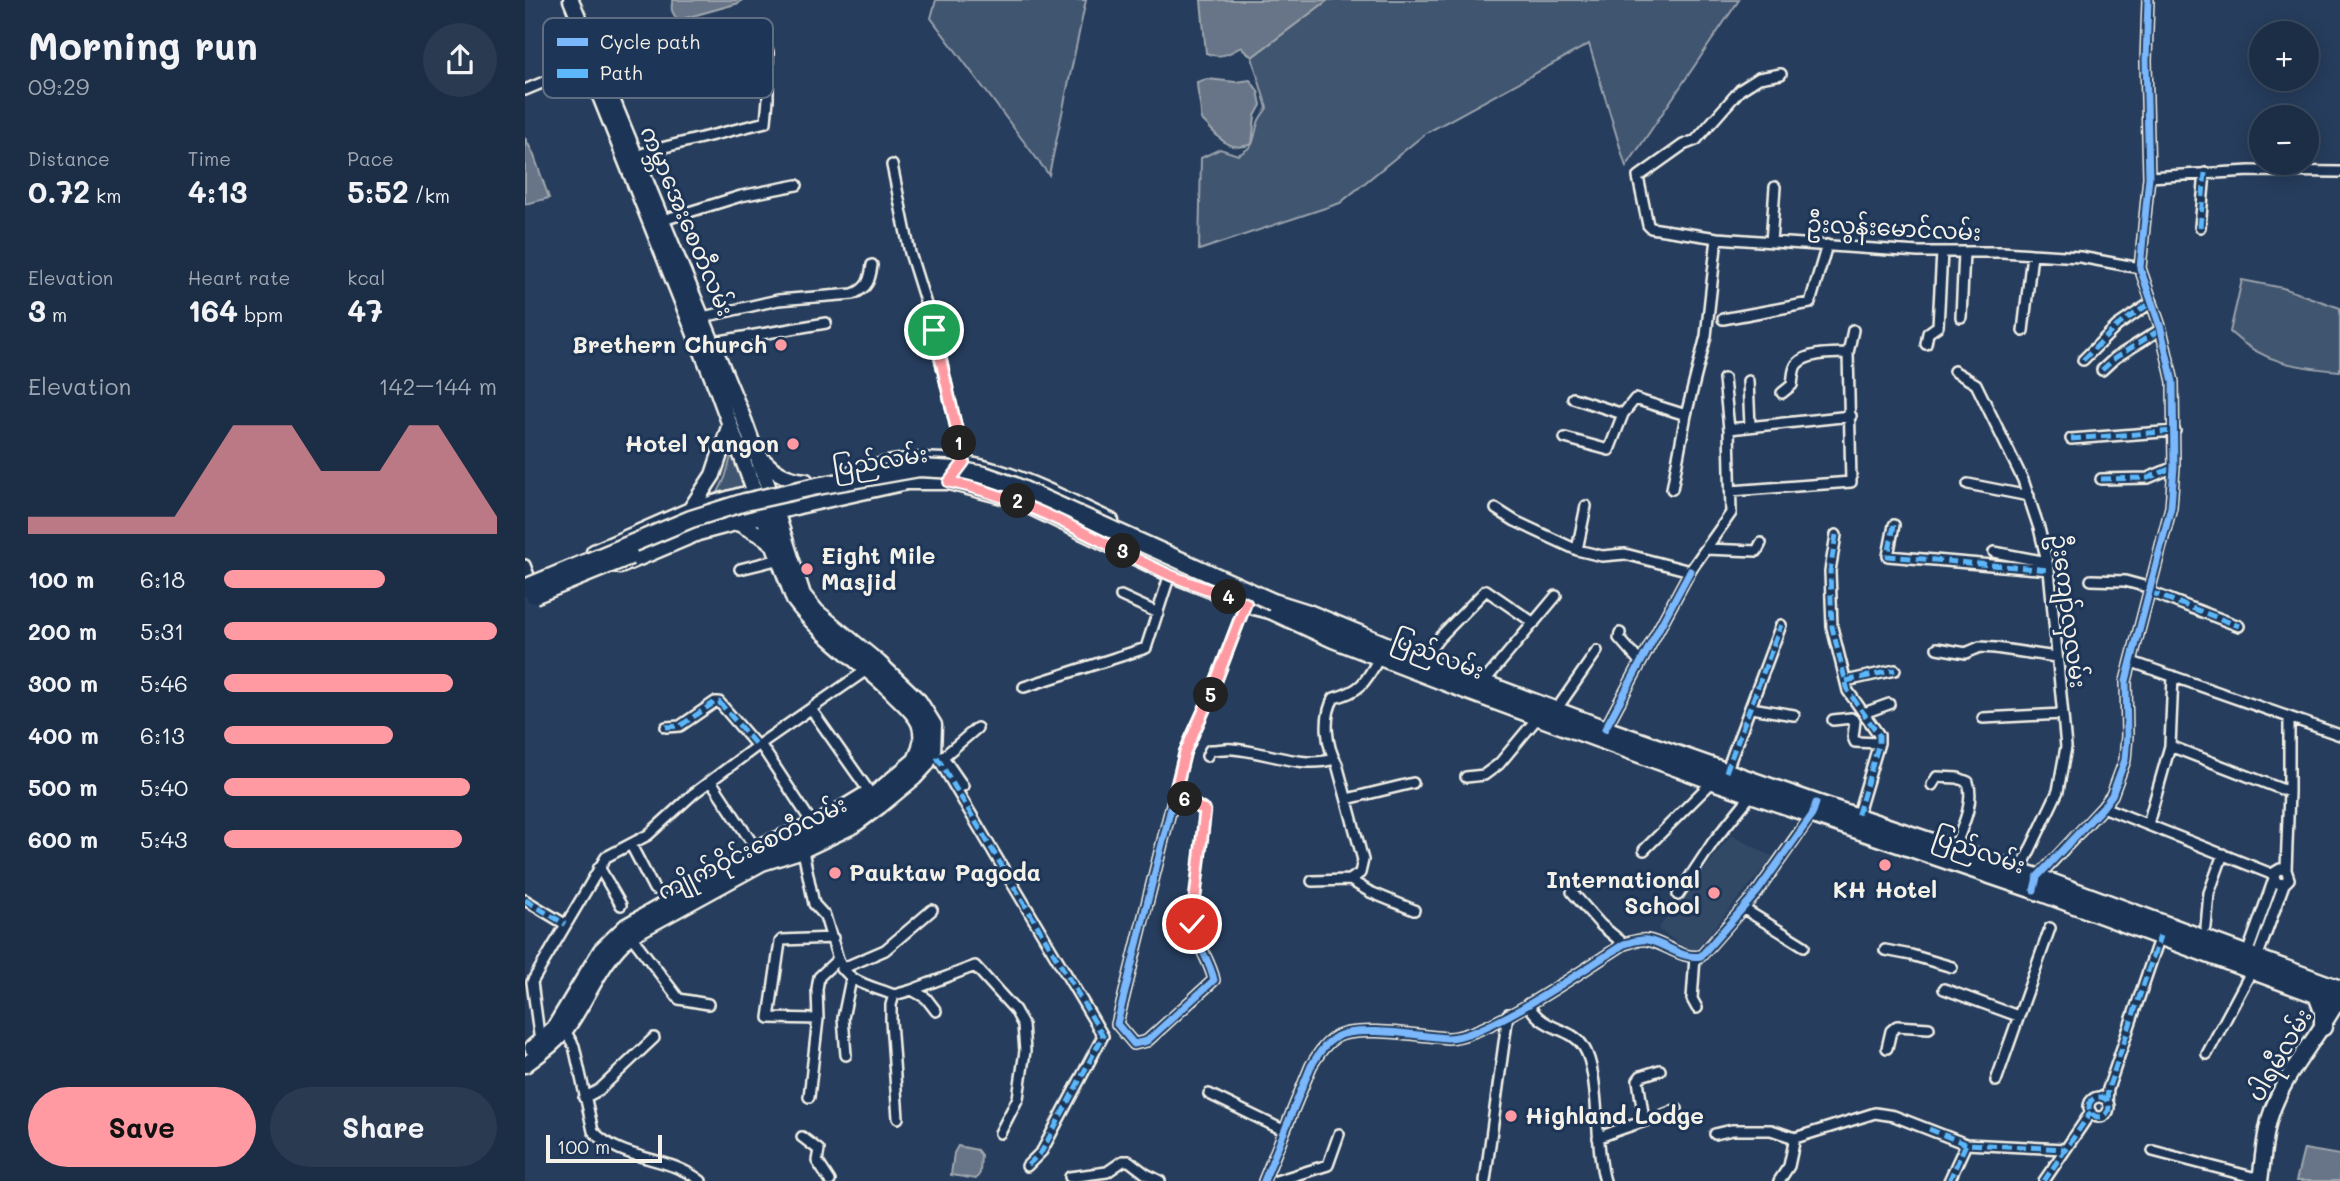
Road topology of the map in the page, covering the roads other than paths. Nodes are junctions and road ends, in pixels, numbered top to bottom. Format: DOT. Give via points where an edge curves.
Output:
graph roads {
  1 [pos="561,0"];
  2 [pos="571,0"];
  3 [pos="2148,0"];
  4 [pos="569,18"];
  5 [pos="576,18"];
  6 [pos="1781,74"];
  7 [pos="543,81"];
  8 [pos="525,90"];
  9 [pos="605,98"];
  10 [pos="768,98"];
  11 [pos="635,164"];
  12 [pos="892,165"];
  13 [pos="2340,172"];
  14 [pos="2205,173"];
  15 [pos="2149,177"];
  16 [pos="797,185"];
  17 [pos="1775,187"];
  18 [pos="663,220"];
  19 [pos="2200,227"];
  20 [pos="1717,238"];
  21 [pos="1771,242"];
  22 [pos="1827,245"];
  23 [pos="1942,252"];
  24 [pos="1964,252"];
  25 [pos="2032,254"];
  26 [pos="673,261"];
  27 [pos="872,265"];
  28 [pos="2140,268"];
  29 [pos="2152,302"];
  30 [pos="703,317"];
  31 [pos="1961,317"];
  32 [pos="1723,319"];
  33 [pos="826,323"];
  34 [pos="2161,329"];
  35 [pos="1853,330"];
  36 [pos="2023,331"];
  37 [pos="714,342"];
  38 [pos="1926,344"];
  39 [pos="1848,353"];
  40 [pos="2083,360"];
  41 [pos="2102,370"];
  42 [pos="1954,371"];
  43 [pos="1724,379"];
  44 [pos="1748,381"];
  45 [pos="1782,393"];
  46 [pos="1573,398"];
  47 [pos="1623,414"];
  48 [pos="1686,415"];
  49 [pos="1851,416"];
  50 [pos="730,424"];
  51 [pos="1750,426"];
  52 [pos="1729,429"];
  53 [pos="2175,432"];
  54 [pos="1565,438"];
  55 [pos="2071,439"];
  56 [pos="757,454"];
  57 [pos="964,462"];
  58 [pos="2174,467"];
  59 [pos="2101,479"];
  60 [pos="806,481"];
  61 [pos="949,482"];
  62 [pos="1968,484"];
  63 [pos="1672,489"];
  64 [pos="762,490"];
  65 [pos="1731,491"];
  66 [pos="2029,496"];
  67 [pos="799,506"];
  68 [pos="1586,506"];
  69 [pos="1496,509"];
  70 [pos="690,510"];
  71 [pos="770,514"];
  72 [pos="736,522"];
  73 [pos="1894,525"];
  74 [pos="698,533"];
  75 [pos="1836,535"];
  76 [pos="1761,543"];
  77 [pos="780,547"];
  78 [pos="1706,549"];
  79 [pos="1577,550"];
  80 [pos="1994,552"];
  81 [pos="2048,566"];
  82 [pos="740,569"];
  83 [pos="1690,571"];
  84 [pos="1170,574"];
  85 [pos="526,577"];
  86 [pos="2091,580"];
  87 [pos="2151,590"];
  88 [pos="1121,596"];
  89 [pos="1556,596"];
  90 [pos="525,598"];
  91 [pos="1246,603"];
  92 [pos="525,604"];
  93 [pos="1272,606"];
  94 [pos="1157,612"];
  95 [pos="1534,623"];
  96 [pos="1781,625"];
  97 [pos="2239,626"];
  98 [pos="1620,633"];
  99 [pos="1937,648"];
  100 [pos="1597,650"];
  101 [pos="1379,657"];
  102 [pos="2056,657"];
  103 [pos="1422,660"];
  104 [pos="1640,662"];
  105 [pos="2131,662"];
  106 [pos="867,669"];
  107 [pos="1895,670"];
  108 [pos="2173,676"];
  109 [pos="1846,681"];
  110 [pos="1483,683"];
  111 [pos="1024,687"];
  112 [pos="1889,704"];
  113 [pos="1751,708"];
  114 [pos="811,709"];
  115 [pos="1556,710"];
  116 [pos="1864,713"];
  117 [pos="2062,714"];
  118 [pos="1794,715"];
  119 [pos="1539,716"];
  120 [pos="2289,717"];
  121 [pos="1983,718"];
  122 [pos="1833,719"];
  123 [pos="666,727"];
  124 [pos="977,728"];
  125 [pos="1605,729"];
  126 [pos="2340,735"];
  127 [pos="1879,743"];
  128 [pos="758,745"];
  129 [pos="2170,746"];
  130 [pos="933,754"];
  131 [pos="1207,756"];
  132 [pos="1334,759"];
  133 [pos="1719,776"];
  134 [pos="1465,777"];
  135 [pos="711,781"];
  136 [pos="1413,783"];
  137 [pos="1931,785"];
  138 [pos="963,786"];
  139 [pos="2289,792"];
  140 [pos="1175,793"];
  141 [pos="1752,794"];
  142 [pos="1347,799"];
  143 [pos="2103,807"];
  144 [pos="1814,809"];
  145 [pos="1857,817"];
  146 [pos="812,823"];
  147 [pos="2148,824"];
  148 [pos="801,844"];
  149 [pos="631,845"];
  150 [pos="1954,849"];
  151 [pos="1644,850"];
  152 [pos="2223,854"];
  153 [pos="599,867"];
  154 [pos="2286,870"];
  155 [pos="2020,871"];
  156 [pos="2274,877"];
  157 [pos="1350,880"];
  158 [pos="1312,881"];
  159 [pos="2035,883"];
  160 [pos="2284,884"];
  161 [pos="654,889"];
  162 [pos="1572,892"];
  163 [pos="1678,895"];
  164 [pos="525,900"];
  165 [pos="621,905"];
  166 [pos="1744,909"];
  167 [pos="932,910"];
  168 [pos="1414,910"];
  169 [pos="565,924"];
  170 [pos="2206,927"];
  171 [pos="2050,928"];
  172 [pos="628,932"];
  173 [pos="2160,936"];
  174 [pos="833,938"];
  175 [pos="1625,944"];
  176 [pos="1804,946"];
  177 [pos="1885,950"];
  178 [pos="1695,957"];
  179 [pos="838,958"];
  180 [pos="2252,961"];
  181 [pos="1952,967"];
  182 [pos="841,969"];
  183 [pos="2340,974"];
  184 [pos="851,979"];
  185 [pos="2318,988"];
  186 [pos="1944,989"];
  187 [pos="912,990"];
  188 [pos="894,995"];
  189 [pos="2339,1001"];
  190 [pos="708,1004"];
  191 [pos="1528,1004"];
  192 [pos="1697,1008"];
  193 [pos="936,1011"];
  194 [pos="1508,1014"];
  195 [pos="2018,1016"];
  196 [pos="818,1019"];
  197 [pos="562,1027"];
  198 [pos="2323,1027"];
  199 [pos="1930,1028"];
  200 [pos="654,1038"];
  201 [pos="540,1042"];
  202 [pos="1887,1048"];
  203 [pos="525,1054"];
  204 [pos="2207,1054"];
  205 [pos="846,1055"];
  206 [pos="525,1065"];
  207 [pos="1660,1070"];
  208 [pos="1996,1081"];
  209 [pos="1209,1094"];
  210 [pos="809,1097"];
  211 [pos="584,1098"];
  212 [pos="2107,1101"];
  213 [pos="1677,1109"];
  214 [pos="2091,1112"];
  215 [pos="898,1118"];
  216 [pos="1644,1120"];
  217 [pos="1283,1130"];
  218 [pos="1000,1133"];
  219 [pos="1339,1134"];
  220 [pos="1715,1135"];
  221 [pos="802,1137"];
  222 [pos="1598,1138"];
  223 [pos="1795,1138"];
  224 [pos="1966,1144"];
  225 [pos="2064,1149"];
  226 [pos="2153,1151"];
  227 [pos="1027,1166"];
  228 [pos="1070,1177"];
  229 [pos="2260,1180"];
  230 [pos="701,1181"];
  231 [pos="829,1181"];
  232 [pos="1160,1181"];
  233 [pos="1264,1181"];
  234 [pos="1276,1181"];
  235 [pos="1485,1181"];
  236 [pos="1605,1181"];
  237 [pos="1779,1181"];
  238 [pos="1949,1181"];
  239 [pos="2044,1181"];
  1 -- 4 [label="main road, ကမ္ဘာအေးစေတီလမ်း"];
  2 -- 5 [label="main road, ကမ္ဘာအေးစေတီလမ်း"];
  3 -- 15 [label="street"];
  6 -- 20 [label="street, ဦးလွန်းမောင်လမ်း" via="1759,78 1740,90 1696,141 1638,177 1648,225 1660,231"];
  7 -- 8 [label="street"];
  9 -- 11 [label="main road, ကမ္ဘာအေးစေတီလမ်း"];
  10 -- 11 [label="street" via="766,122 661,148"];
  11 -- 18 [label="main road, ကမ္ဘာအေးစေတီလမ်း"];
  11 -- 26 [label="main road, ကမ္ဘာအေးစေတီလမ်း"];
  12 -- 57 [label="street"];
  13 -- 14 [label="street"];
  14 -- 15 [label="street"];
  14 -- 19 [label="street"];
  15 -- 28 [label="street"];
  16 -- 18 [label="street" via="741,196"];
  17 -- 21 [label="street"];
  18 -- 26 [label="main road, ကမ္ဘာအေးစေတီလမ်း"];
  20 -- 21 [label="street, ဦးလွန်းမောင်လမ်း"];
  20 -- 48 [label="street" via="1706,335"];
  21 -- 22 [label="street, ဦးလွန်းမောင်လမ်း"];
  22 -- 23 [label="street, ဦးလွန်းမောင်လမ်း"];
  22 -- 32 [label="street" via="1811,303"];
  23 -- 24 [label="street, ဦးလွန်းမောင်လမ်း"];
  23 -- 38 [label="street" via="1938,326 1928,333"];
  24 -- 25 [label="street, ဦးလွန်းမောင်လမ်း"];
  24 -- 31 [label="street"];
  25 -- 28 [label="street, ဦးလွန်းမောင်လမ်း"];
  25 -- 36 [label="street"];
  26 -- 30 [label="main road, ကမ္ဘာအေးစေတီလမ်း"];
  26 -- 50 [label="main road, ကမ္ဘာအေးစေတီလမ်း"];
  27 -- 30 [label="street" via="868,284 853,294 778,300"];
  28 -- 29 [label="street"];
  29 -- 34 [label="street"];
  29 -- 40 [label="street" via="2117,326"];
  30 -- 37 [label="main road, ကမ္ဘာအေးစေတီလမ်း"];
  33 -- 37 [label="street"];
  34 -- 41 [label="street"];
  34 -- 53 [label="street" via="2173,382"];
  35 -- 39 [label="street"];
  37 -- 56 [label="main road, ကမ္ဘာအေးစေတီလမ်း"];
  39 -- 45 [label="street" via="1800,361 1792,385"];
  39 -- 49 [label="street"];
  42 -- 66 [label="street, ဦးကျော်လှလမ်း" via="1976,384"];
  43 -- 52 [label="street"];
  44 -- 51 [label="street"];
  46 -- 47 [label="street"];
  47 -- 48 [label="street" via="1635,399"];
  47 -- 54 [label="street" via="1609,450"];
  48 -- 63 [label="street"];
  49 -- 51 [label="street"];
  49 -- 65 [label="street" via="1851,482"];
  50 -- 64 [label="main road, ကမ္ဘာအေးစေတီလမ်း"];
  50 -- 70 [label="main road" via="713,475"];
  51 -- 52 [label="street"];
  52 -- 65 [label="street"];
  53 -- 55 [label="street"];
  53 -- 58 [label="street"];
  56 -- 60 [label="main road" via="779,474"];
  56 -- 64 [label="main road, ကမ္ဘာအေးစေတီလမ်း"];
  57 -- 60 [label="main road, ပြည်လမ်း" via="887,463"];
  57 -- 61 [label="main road"];
  57 -- 93 [label="main road, ပြည်လမ်း" via="1042,487 1255,586 1269,594"];
  58 -- 59 [label="street" via="2148,478"];
  58 -- 87 [label="street" via="2171,507"];
  60 -- 64 [label="main road, ပြည်လမ်း"];
  61 -- 67 [label="main road, ပြည်လမ်း" via="907,482"];
  61 -- 84 [label="main road, ပြည်လမ်း" via="1014,499"];
  62 -- 66 [label="street"];
  64 -- 70 [label="main road, ပြည်လမ်း"];
  64 -- 71 [label="main road"];
  65 -- 78 [label="street" via="1731,513"];
  66 -- 81 [label="street, ဦးကျော်လှလမ်း"];
  67 -- 71 [label="main road, ပြည်လမ်း"];
  67 -- 77 [label="main road"];
  68 -- 79 [label="street"];
  69 -- 79 [label="street"];
  70 -- 74 [label="street"];
  70 -- 85 [label="main road, ပြည်လမ်း"];
  71 -- 72 [label="main road, ပြည်လမ်း"];
  71 -- 77 [label="main road"];
  72 -- 74 [label="main road, ပြည်လမ်း"];
  72 -- 77 [label="main road"];
  73 -- 81 [label="street" via="1888,556"];
  74 -- 92 [label="main road"];
  75 -- 109 [label="street" via="1830,571 1832,626"];
  76 -- 78 [label="street" via="1757,551"];
  77 -- 82 [label="street"];
  77 -- 106 [label="main road" via="794,600"];
  77 -- 130 [label="main road" via="803,595 817,612 919,701 934,725"];
  78 -- 83 [label="street"];
  79 -- 83 [label="street" via="1602,556 1625,554"];
  80 -- 81 [label="street"];
  81 -- 102 [label="street, ဦးကျော်လှလမ်း"];
  83 -- 104 [label="street"];
  84 -- 91 [label="main road, ပြည်လမ်း"];
  84 -- 94 [label="street"];
  85 -- 93 [label="highway, ပြည်လမ်း, bridge" via="745,502 919,468 985,475"];
  86 -- 87 [label="street" via="2118,580"];
  87 -- 97 [label="street"];
  87 -- 105 [label="street"];
  88 -- 94 [label="street"];
  89 -- 95 [label="street"];
  90 -- 93 [label="highway, ပြည်လမ်း, bridge" via="695,526 747,510 920,474 983,481"];
  91 -- 93 [label="main road, ပြည်လမ်း"];
  91 -- 140 [label="street" via="1185,752"];
  93 -- 101 [label="highway, ပြည်လမ်း" via="1302,626"];
  93 -- 103 [label="highway, ပြည်လမ်း" via="1308,613"];
  94 -- 111 [label="street" via="1146,648"];
  95 -- 103 [label="street" via="1486,590"];
  95 -- 110 [label="street"];
  96 -- 113 [label="street"];
  98 -- 104 [label="street" via="1619,638"];
  99 -- 102 [label="street" via="1966,653 1980,647 1995,648"];
  100 -- 115 [label="street"];
  101 -- 119 [label="highway, ပြည်လမ်း"];
  101 -- 132 [label="street" via="1365,685 1334,698 1329,706 1327,723"];
  102 -- 117 [label="street, ဦးကျော်လှလမ်း"];
  103 -- 110 [label="highway, ပြည်လမ်း"];
  104 -- 125 [label="street"];
  105 -- 108 [label="street"];
  105 -- 143 [label="street" via="2126,681 2125,760"];
  106 -- 114 [label="street"];
  106 -- 130 [label="main road" via="914,716"];
  107 -- 109 [label="street"];
  108 -- 120 [label="street"];
  108 -- 129 [label="street"];
  109 -- 116 [label="street"];
  110 -- 115 [label="highway, ပြည်လမ်း"];
  112 -- 116 [label="street"];
  113 -- 118 [label="street"];
  113 -- 133 [label="street"];
  114 -- 128 [label="street"];
  114 -- 146 [label="street" via="868,790"];
  115 -- 125 [label="highway, ပြည်လမ်း"];
  116 -- 127 [label="street" via="1879,735"];
  117 -- 121 [label="street"];
  117 -- 155 [label="street, ဦးကျော်လှလမ်း" via="2066,747 2058,791"];
  119 -- 133 [label="highway, ပြည်လမ်း"];
  119 -- 134 [label="street" via="1499,764 1484,775"];
  120 -- 126 [label="street"];
  120 -- 139 [label="street"];
  122 -- 127 [label="street" via="1855,721 1855,742"];
  123 -- 128 [label="street" via="680,726 719,702"];
  124 -- 130 [label="street"];
  125 -- 133 [label="highway, ပြည်လမ်း"];
  127 -- 145 [label="street"];
  128 -- 135 [label="street"];
  128 -- 146 [label="street"];
  129 -- 139 [label="street"];
  129 -- 147 [label="street"];
  130 -- 138 [label="street"];
  130 -- 148 [label="main road, ကျိုက်ဝိုင်းစေတီလမ်း" via="914,778 853,826"];
  130 -- 227 [label="street" via="1103,1036 1042,1151"];
  131 -- 132 [label="street" via="1210,750 1233,749 1305,761"];
  132 -- 142 [label="street"];
  133 -- 141 [label="highway, ပြည်လမ်း"];
  133 -- 144 [label="highway, ပြည်လမ်း"];
  133 -- 151 [label="street"];
  135 -- 146 [label="street" via="754,846"];
  135 -- 149 [label="street"];
  136 -- 142 [label="street"];
  137 -- 150 [label="street" via="1937,777 1945,777 1965,780 1970,788"];
  139 -- 154 [label="street"];
  140 -- 140 [label="street" via="1205,811 1192,924 1214,980 1147,1041 1134,1044 1117,1024"];
  141 -- 144 [label="highway, ပြည်လမ်း"];
  141 -- 163 [label="street"];
  142 -- 157 [label="street" via="1363,860 1360,873"];
  143 -- 147 [label="street"];
  143 -- 159 [label="street"];
  144 -- 145 [label="highway, ပြည်လမ်း"];
  144 -- 159 [label="highway, ပြည်လမ်း"];
  144 -- 166 [label="street"];
  145 -- 150 [label="highway, ပြည်လမ်း"];
  147 -- 152 [label="street"];
  148 -- 172 [label="main road, ကျိုက်ဝိုင်းစေတီလမ်း" via="758,853"];
  148 -- 174 [label="street" via="814,904 825,916"];
  149 -- 153 [label="street" via="606,857"];
  149 -- 161 [label="street"];
  150 -- 155 [label="highway, ပြည်လမ်း"];
  152 -- 156 [label="street"];
  152 -- 170 [label="street" via="2209,893"];
  153 -- 165 [label="street"];
  153 -- 169 [label="street"];
  154 -- 156 [label="street" via="2277,870"];
  154 -- 160 [label="street" via="2289,879"];
  155 -- 159 [label="highway, ပြည်လမ်း"];
  156 -- 160 [label="street"];
  156 -- 180 [label="street"];
  157 -- 158 [label="street"];
  157 -- 168 [label="street"];
  159 -- 173 [label="highway, ပြည်လမ်း"];
  159 -- 180 [label="highway, ပြည်လမ်း"];
  160 -- 180 [label="street"];
  162 -- 175 [label="street"];
  164 -- 169 [label="street"];
  166 -- 176 [label="street"];
  166 -- 178 [label="street"];
  167 -- 182 [label="street" via="885,950"];
  169 -- 201 [label="street" via="532,982"];
  171 -- 195 [label="street"];
  172 -- 190 [label="street" via="679,999"];
  172 -- 197 [label="main road"];
  173 -- 180 [label="highway, ပြည်လမ်း"];
  173 -- 212 [label="street"];
  174 -- 179 [label="street"];
  174 -- 196 [label="street" via="780,942 769,1017"];
  175 -- 178 [label="street" via="1649,940"];
  175 -- 191 [label="street"];
  177 -- 181 [label="street"];
  178 -- 192 [label="street" via="1692,999"];
  179 -- 182 [label="street"];
  179 -- 196 [label="street" via="819,977"];
  180 -- 185 [label="highway, ပြည်လမ်း"];
  180 -- 204 [label="street"];
  182 -- 184 [label="street"];
  183 -- 185 [label="highway"];
  184 -- 188 [label="street"];
  184 -- 205 [label="street" via="843,1018"];
  185 -- 189 [label="highway, ပြည်လမ်း"];
  185 -- 198 [label="highway"];
  186 -- 195 [label="street"];
  187 -- 188 [label="street"];
  187 -- 193 [label="street"];
  187 -- 218 [label="street" via="975,966 1015,1010 1023,1025 1025,1051 1018,1098"];
  188 -- 215 [label="street" via="891,1021"];
  189 -- 198 [label="highway"];
  191 -- 194 [label="street"];
  191 -- 222 [label="street" via="1535,1016 1578,1039 1585,1048"];
  194 -- 217 [label="street" via="1463,1037 1353,1031 1337,1037 1319,1052"];
  194 -- 235 [label="street"];
  195 -- 208 [label="street"];
  196 -- 210 [label="street"];
  197 -- 201 [label="main road"];
  197 -- 206 [label="main road"];
  197 -- 211 [label="street" via="573,1046"];
  198 -- 229 [label="main road, ပါရမီလမ်း" via="2287,1079 2269,1119"];
  199 -- 202 [label="street" via="1897,1026"];
  200 -- 211 [label="street" via="607,1083"];
  201 -- 203 [label="main road"];
  207 -- 216 [label="street" via="1639,1080"];
  209 -- 217 [label="street"];
  211 -- 230 [label="street" via="593,1131 602,1141 618,1151 687,1170"];
  212 -- 214 [label="street" via="2092,1100"];
  212 -- 214 [label="street" via="2104,1115"];
  213 -- 216 [label="street"];
  214 -- 225 [label="street"];
  216 -- 222 [label="street"];
  217 -- 233 [label="street"];
  219 -- 234 [label="street" via="1328,1166"];
  220 -- 223 [label="street" via="1770,1130"];
  221 -- 231 [label="street" via="819,1150 817,1161"];
  222 -- 236 [label="street"];
  223 -- 224 [label="street" via="1875,1113"];
  223 -- 237 [label="street" via="1789,1166"];
  224 -- 225 [label="street"];
  224 -- 238 [label="street"];
  225 -- 239 [label="street"];
  226 -- 229 [label="street"];
  228 -- 232 [label="street" via="1107,1172 1129,1161"];
}
